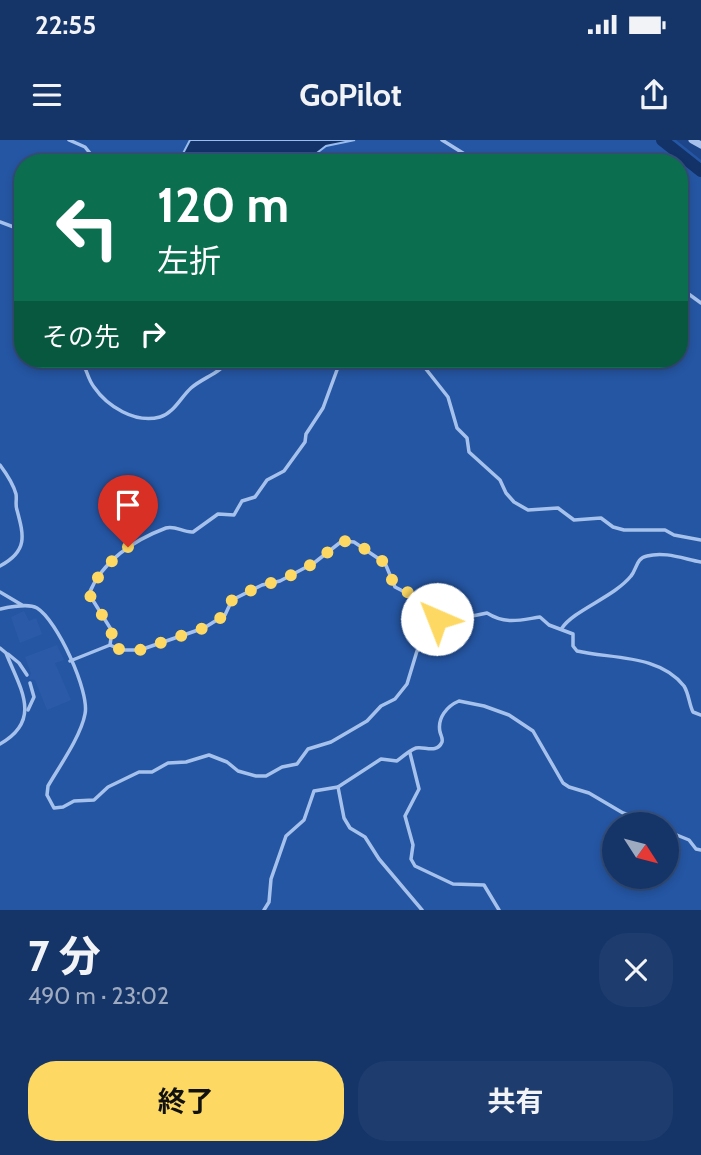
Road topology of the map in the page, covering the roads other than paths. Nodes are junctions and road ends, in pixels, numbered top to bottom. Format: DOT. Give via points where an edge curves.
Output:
graph roads {
  1 [pos="69,140"];
  2 [pos="442,140"];
  3 [pos="692,140"];
  4 [pos="701,145"];
  5 [pos="91,154"];
  6 [pos="465,154"];
  7 [pos="88,368"];
  8 [pos="338,368"];
  9 [pos="425,368"];
  10 [pos="218,369"];
  11 [pos="0,465"];
  12 [pos="701,540"];
  13 [pos="701,562"];
  14 [pos="0,566"];
  15 [pos="0,592"];
  16 [pos="23,607"];
  17 [pos="0,609"];
  18 [pos="437,619"];
  19 [pos="562,628"];
  20 [pos="110,645"];
  21 [pos="0,648"];
  22 [pos="6,653"];
  23 [pos="70,662"];
  24 [pos="27,675"];
  25 [pos="30,682"];
  26 [pos="26,713"];
  27 [pos="701,715"];
  28 [pos="0,744"];
  29 [pos="410,752"];
  30 [pos="338,787"];
  31 [pos="621,812"];
  32 [pos="679,836"];
  33 [pos="701,850"];
  34 [pos="264,910"];
  35 [pos="422,910"];
  36 [pos="499,910"];
  1 -- 5 [label="lane"];
  2 -- 6 [label="lane"];
  3 -- 4 [label="street"];
  7 -- 10 [label="lane" via="100,396 120,411 140,417 159,417 172,410 194,385"];
  8 -- 20 [label="lane" via="305,442 284,471 267,480 255,497 242,501 234,515 218,514 193,532 168,527 123,550 102,570 89,594 112,631"];
  9 -- 12 [label="lane" via="448,397 469,452 500,480 514,502 528,510 558,508 574,520 601,518 624,530 665,530"];
  11 -- 14 [label="lane" via="16,494 23,531 15,555"];
  13 -- 19 [label="lane" via="672,555 646,556 609,597"];
  15 -- 16 [label="lane"];
  16 -- 17 [label="lane"];
  16 -- 23 [label="lane" via="31,606 50,618"];
  18 -- 19 [label="lane" via="487,613 511,622 540,617"];
  18 -- 20 [label="lane" via="419,597 395,587 385,563 355,542 342,541 314,563 232,600 225,615 204,628 140,650"];
  18 -- 23 [label="lane" via="439,645 417,651 403,691 367,721 308,749 297,764 266,776 238,771 209,755 139,772 94,800 54,808 48,786 86,713 84,690"];
  19 -- 27 [label="lane" via="573,634 577,651 616,655 663,670 685,688 691,707"];
  20 -- 23 [label="lane"];
  21 -- 22 [label="lane"];
  22 -- 24 [label="lane"];
  22 -- 26 [label="lane"];
  25 -- 26 [label="lane" via="34,697"];
  26 -- 28 [label="lane" via="17,732"];
  29 -- 30 [label="lane" via="397,761 380,759"];
  29 -- 31 [label="lane" via="440,745 439,725 453,704 484,706 533,731 563,783"];
  29 -- 36 [label="lane" via="419,789 405,816 413,845 411,859 415,866 453,884 484,885"];
  30 -- 34 [label="lane" via="314,791 304,820 286,836"];
  30 -- 35 [label="lane" via="350,828 365,837"];
  32 -- 33 [label="lane"];
}
